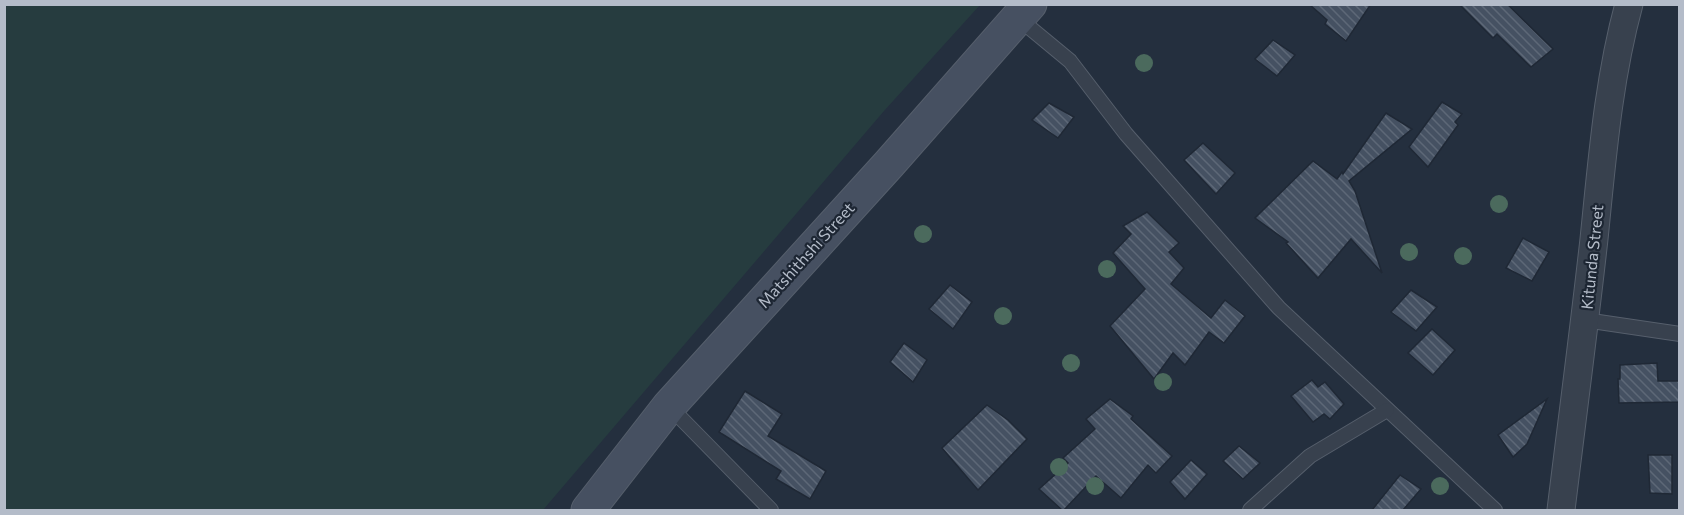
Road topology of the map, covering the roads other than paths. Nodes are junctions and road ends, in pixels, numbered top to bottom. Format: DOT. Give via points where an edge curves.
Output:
graph roads {
  1 [pos="1629,4"];
  2 [pos="1024,11"];
  3 [pos="1585,320"];
  4 [pos="1680,334"];
  5 [pos="669,406"];
  6 [pos="1386,410"];
  7 [pos="588,510"];
  8 [pos="771,510"];
  9 [pos="1250,510"];
  10 [pos="1495,510"];
  11 [pos="1561,510"];
  1 -- 3 [label="street, Kitunda Street" via="1620,36 1606,128"];
  2 -- 5 [label="main road, Matshithshi Street"];
  2 -- 6 [label="lane" via="1279,308"];
  3 -- 4 [label="lane"];
  3 -- 11 [label="street, Kitunda Street"];
  5 -- 7 [label="main road, Matshithshi Street"];
  5 -- 8 [label="lane"];
  6 -- 9 [label="lane" via="1310,456"];
  6 -- 10 [label="lane"];
}
